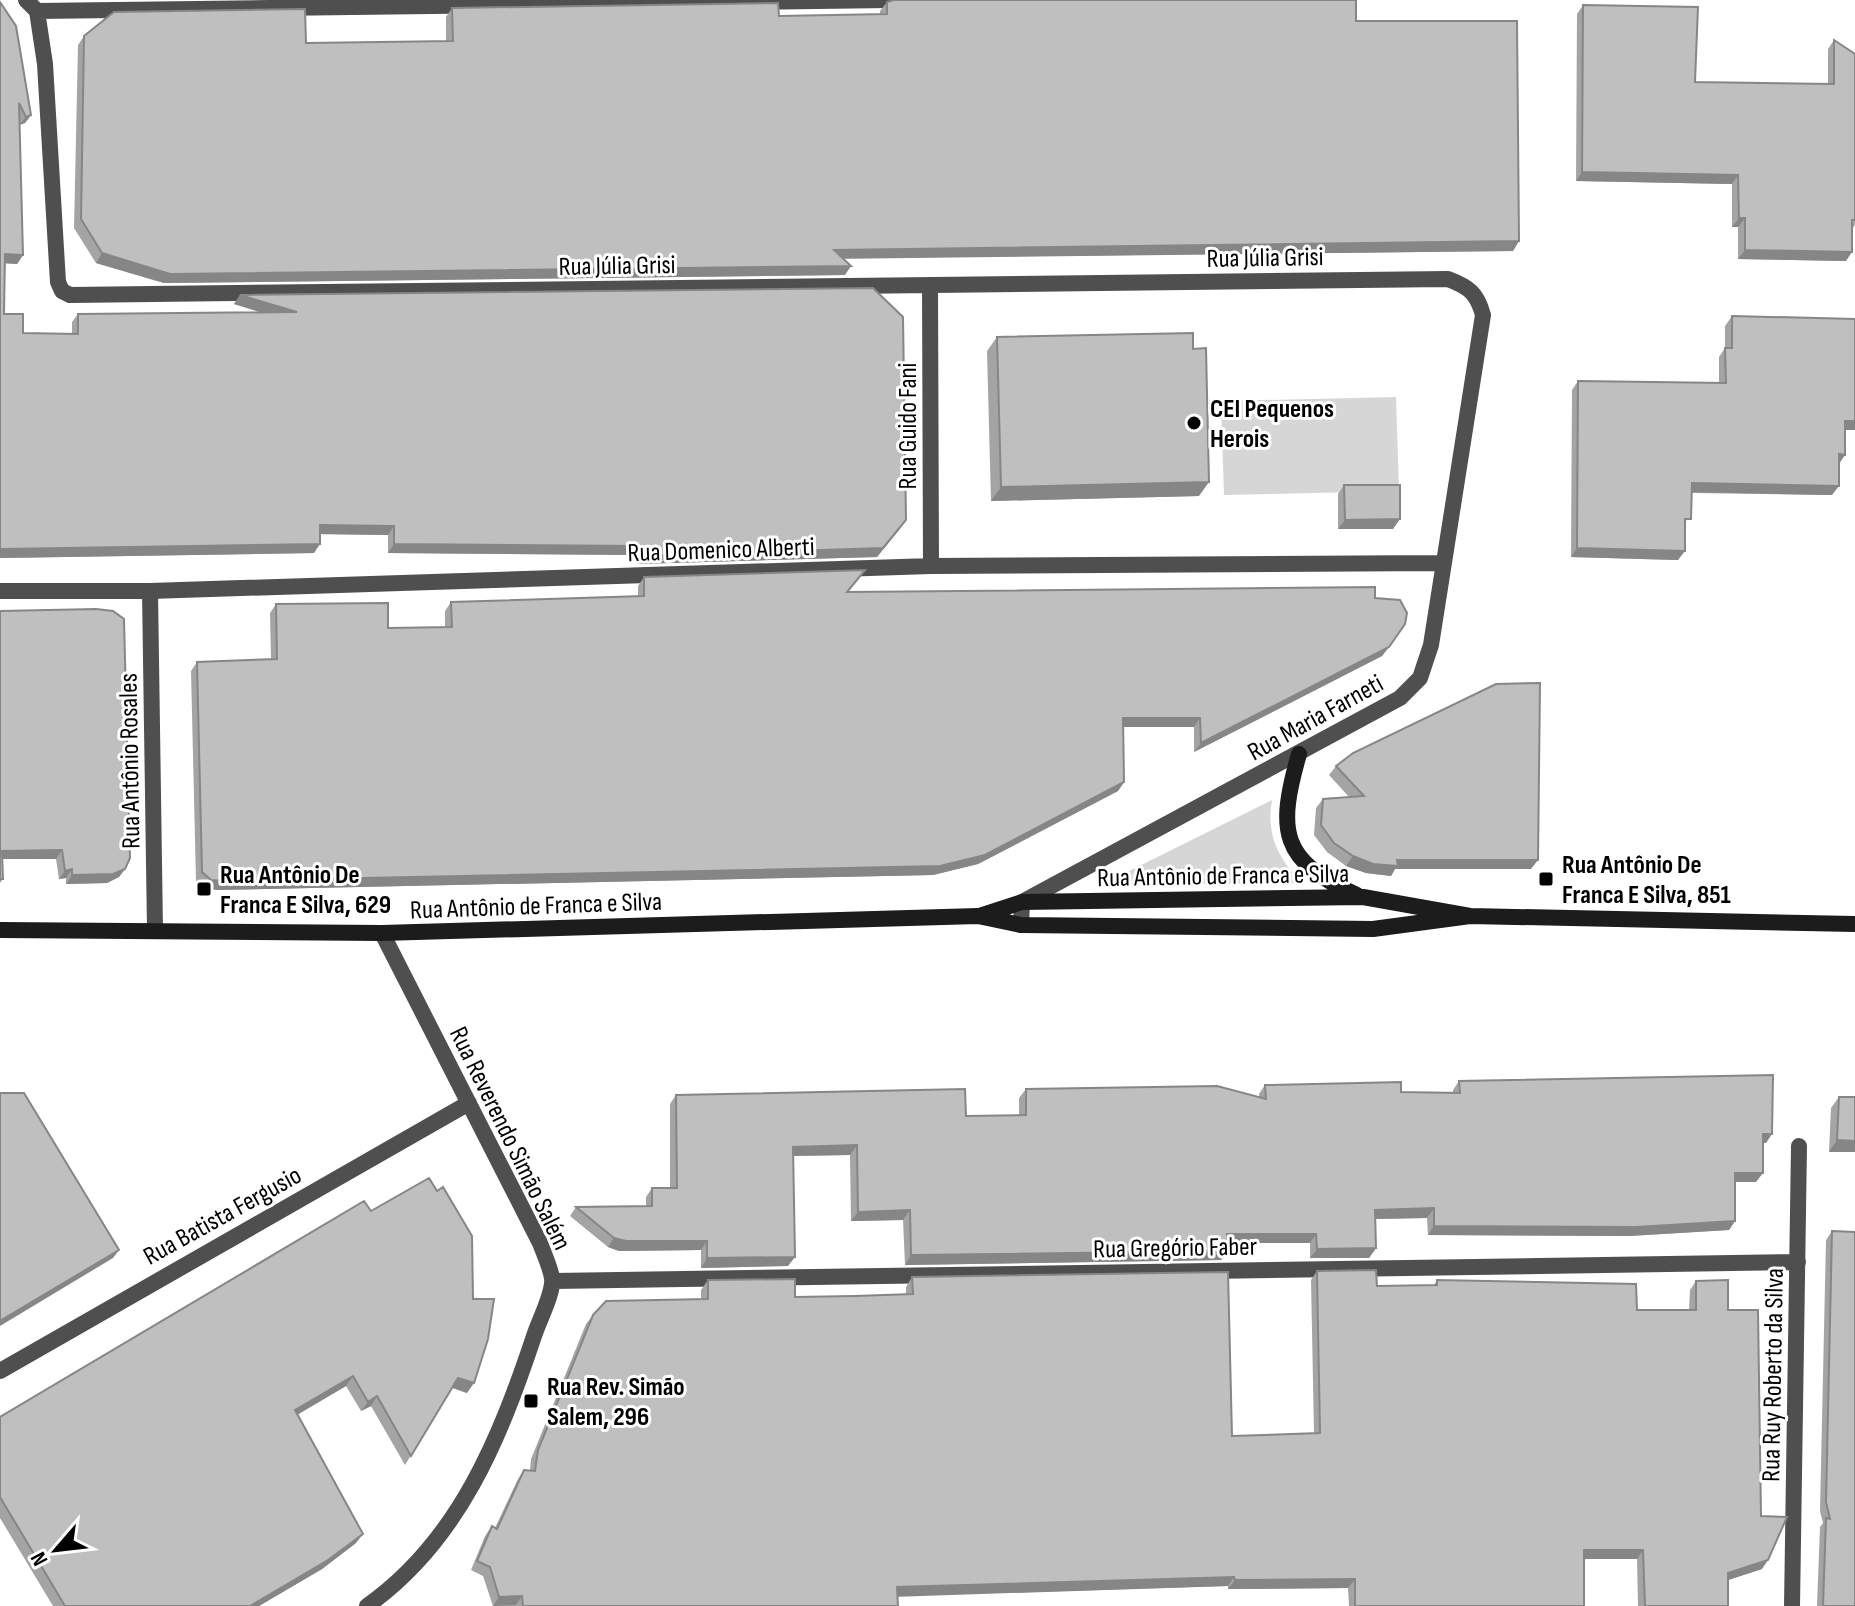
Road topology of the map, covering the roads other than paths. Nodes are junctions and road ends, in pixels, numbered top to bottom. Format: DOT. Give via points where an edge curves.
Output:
graph roads {
  1 [pos="890,0"];
  2 [pos="32,5"];
  3 [pos="930,285"];
  4 [pos="1469,287"];
  5 [pos="1444,563"];
  6 [pos="931,566"];
  7 [pos="0,591"];
  8 [pos="150,591"];
  9 [pos="1299,754"];
  10 [pos="1363,897"];
  11 [pos="1022,902"];
  12 [pos="978,916"];
  13 [pos="1470,916"];
  14 [pos="1855,924"];
  15 [pos="1021,925"];
  16 [pos="0,930"];
  17 [pos="155,930"];
  18 [pos="382,933"];
  19 [pos="469,1103"];
  20 [pos="1799,1146"];
  21 [pos="1798,1262"];
  22 [pos="553,1281"];
  23 [pos="0,1371"];
  24 [pos="367,1606"];
  25 [pos="1792,1606"];
  1 -- 2 [label="street"];
  2 -- 3 [label="street, Rua Júlia Grisi" via="45,64 58,282 70,295"];
  3 -- 4 [label="street, Rua Júlia Grisi" via="1448,279"];
  3 -- 6 [label="street, Rua Guido Fani"];
  4 -- 5 [label="street, Rua Maria Farneti" via="1479,297 1483,315"];
  5 -- 6 [label="street, Rua Domenico Alberti"];
  5 -- 9 [label="street, Rua Maria Farneti" via="1431,645 1420,678 1400,698"];
  6 -- 8 [label="street, Rua Domenico Alberti"];
  7 -- 8 [label="street, Rua Domenico Alberti"];
  8 -- 17 [label="street, Rua Antônio Rosales"];
  9 -- 10 [label="main road" via="1285,829 1298,854 1321,878"];
  9 -- 11 [label="street, Rua Maria Farneti"];
  10 -- 11 [label="main road, Rua Antônio de Franca e Silva"];
  10 -- 13 [label="main road, Rua Antônio de Franca e Silva"];
  11 -- 12 [label="main road, Rua Antônio de Franca e Silva"];
  11 -- 15 [label="street"];
  12 -- 15 [label="main road, Rua Antônio de Franca e Silva"];
  12 -- 18 [label="main road, Rua Antônio de Franca e Silva"];
  13 -- 14 [label="main road, Rua Antônio de Franca e Silva"];
  13 -- 15 [label="main road, Rua Antônio de Franca e Silva" via="1373,929"];
  16 -- 17 [label="main road, Rua Antônio de Franca e Silva"];
  17 -- 18 [label="main road, Rua Antônio de Franca e Silva"];
  18 -- 19 [label="street, Rua Reverendo Simão Salém"];
  19 -- 22 [label="street, Rua Reverendo Simão Salém" via="540,1243"];
  19 -- 23 [label="street, Rua Batista Fergusio"];
  20 -- 21 [label="street, Rua Ruy Roberto da Silva"];
  21 -- 22 [label="street, Rua Gregório Faber"];
  21 -- 25 [label="street, Rua Ruy Roberto da Silva"];
  22 -- 24 [label="street, Rua Reverendo Simão Salém" via="508,1414 473,1486 440,1537"];
}
